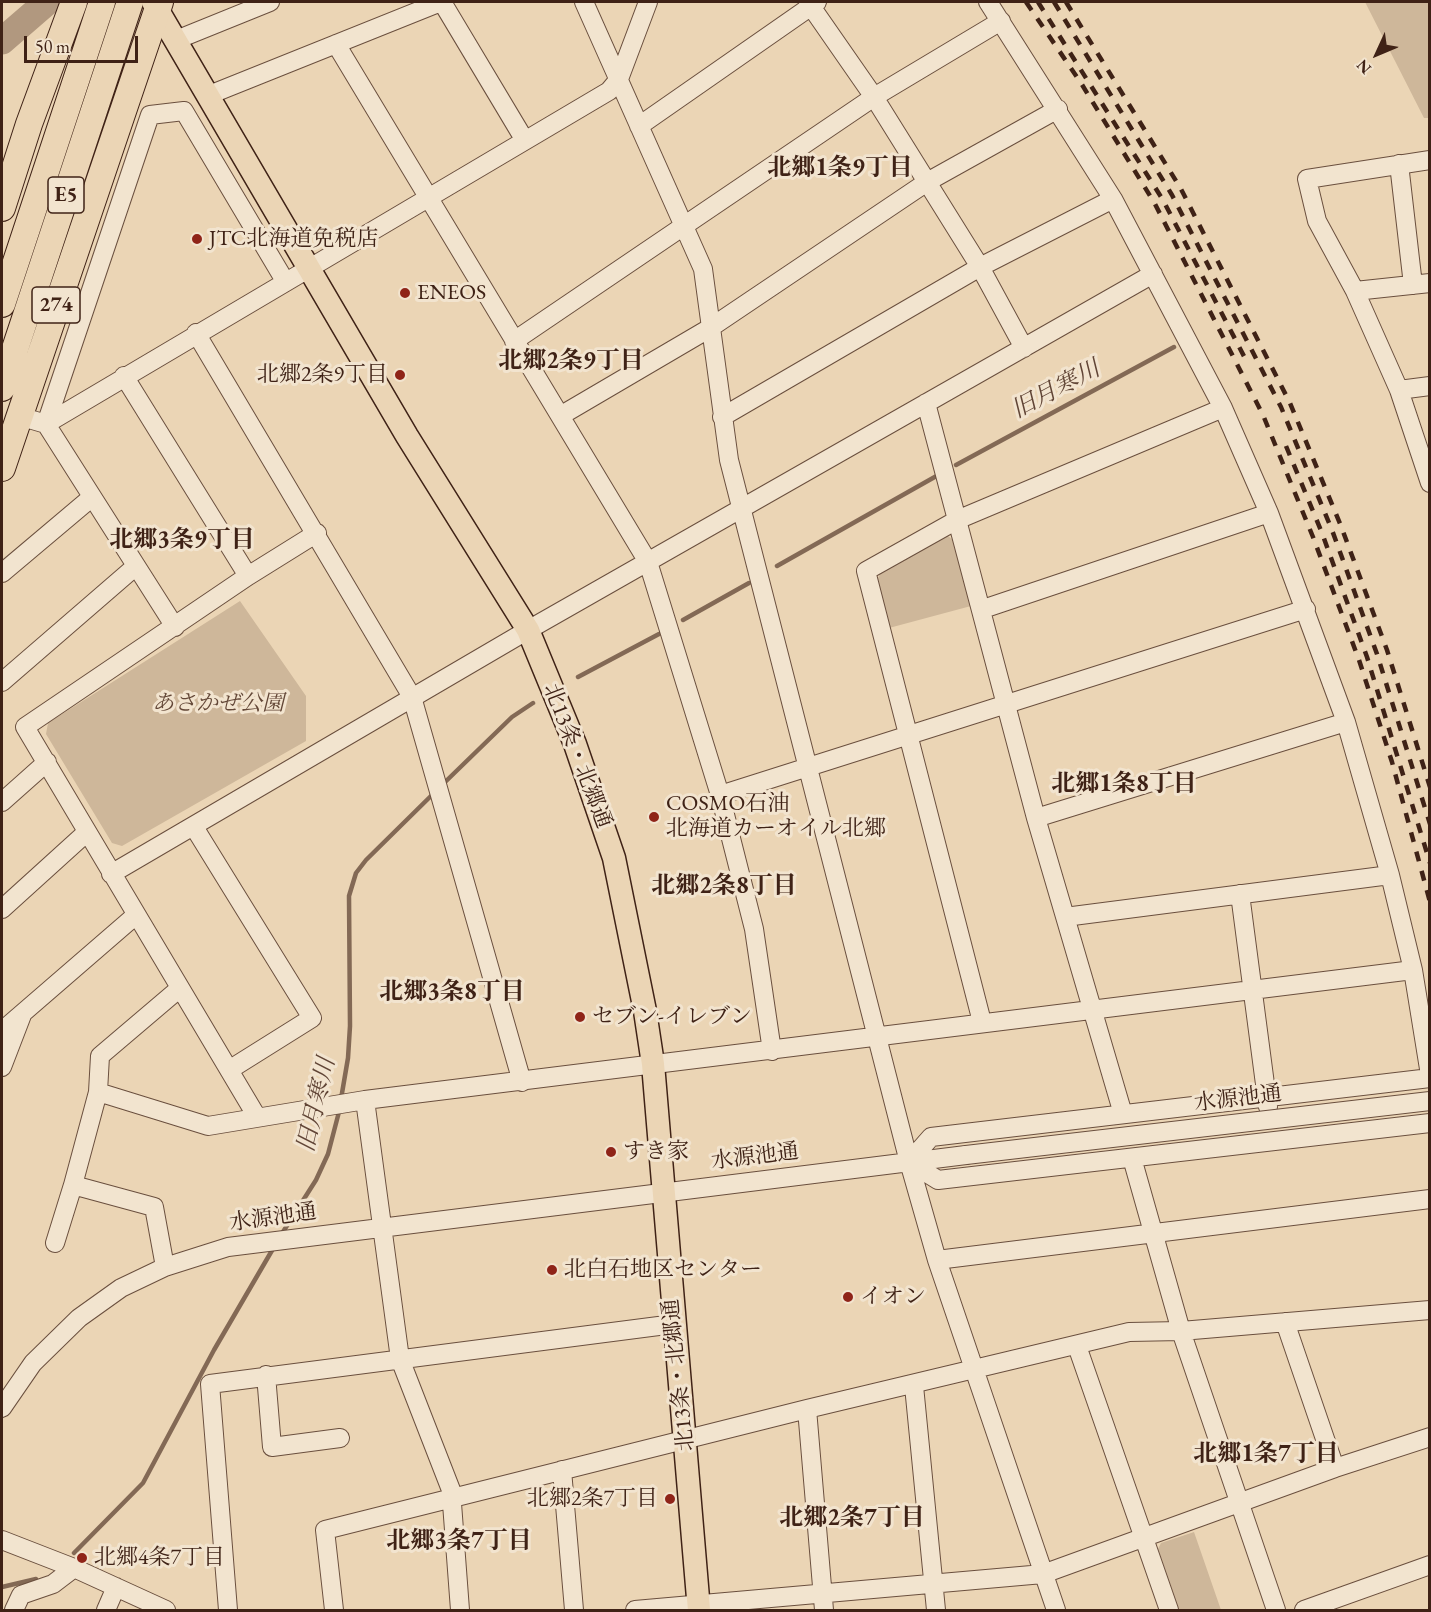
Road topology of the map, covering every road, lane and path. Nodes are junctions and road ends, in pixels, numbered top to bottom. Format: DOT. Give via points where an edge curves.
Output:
graph roads {
  1 [pos="74,2"];
  2 [pos="102,2"];
  3 [pos="130,2"];
  4 [pos="270,2"];
  5 [pos="442,2"];
  6 [pos="584,2"];
  7 [pos="648,2"];
  8 [pos="988,2"];
  9 [pos="159,3"];
  10 [pos="812,3"];
  11 [pos="1001,21"];
  12 [pos="176,40"];
  13 [pos="336,44"];
  14 [pos="619,79"];
  15 [pos="209,95"];
  16 [pos="874,97"];
  17 [pos="1058,109"];
  18 [pos="639,126"];
  19 [pos="524,139"];
  20 [pos="1430,160"];
  21 [pos="1399,164"];
  22 [pos="927,182"];
  23 [pos="428,195"];
  24 [pos="1113,200"];
  25 [pos="2,208"];
  26 [pos="684,226"];
  27 [pos="310,267"];
  28 [pos="980,267"];
  29 [pos="1153,274"];
  30 [pos="285,281"];
  31 [pos="1421,284"];
  32 [pos="1355,291"];
  33 [pos="2,304"];
  34 [pos="710,328"];
  35 [pos="196,333"];
  36 [pos="514,341"];
  37 [pos="1024,348"];
  38 [pos="124,376"];
  39 [pos="1430,386"];
  40 [pos="2,388"];
  41 [pos="1399,390"];
  42 [pos="926,403"];
  43 [pos="1223,408"];
  44 [pos="19,416"];
  45 [pos="560,416"];
  46 [pos="722,417"];
  47 [pos="46,424"];
  48 [pos="2,468"];
  49 [pos="1428,474"];
  50 [pos="91,498"];
  51 [pos="740,509"];
  52 [pos="1269,513"];
  53 [pos="957,520"];
  54 [pos="317,534"];
  55 [pos="648,562"];
  56 [pos="136,566"];
  57 [pos="2,573"];
  58 [pos="248,576"];
  59 [pos="982,609"];
  60 [pos="1306,609"];
  61 [pos="175,627"];
  62 [pos="528,630"];
  63 [pos="2,682"];
  64 [pos="411,697"];
  65 [pos="1006,704"];
  66 [pos="1346,722"];
  67 [pos="908,735"];
  68 [pos="47,762"];
  69 [pos="807,766"];
  70 [pos="720,795"];
  71 [pos="2,802"];
  72 [pos="1036,818"];
  73 [pos="194,826"];
  74 [pos="87,832"];
  75 [pos="111,874"];
  76 [pos="1390,875"];
  77 [pos="1240,894"];
  78 [pos="2,909"];
  79 [pos="136,915"];
  80 [pos="1065,916"];
  81 [pos="1413,970"];
  82 [pos="180,988"];
  83 [pos="1252,990"];
  84 [pos="1093,1010"];
  85 [pos="23,1012"];
  86 [pos="982,1022"];
  87 [pos="2,1030"];
  88 [pos="878,1036"];
  89 [pos="772,1051"];
  90 [pos="652,1064"];
  91 [pos="2,1066"];
  92 [pos="229,1070"];
  93 [pos="1430,1076"];
  94 [pos="522,1082"];
  95 [pos="98,1092"];
  96 [pos="1267,1098"];
  97 [pos="357,1101"];
  98 [pos="1430,1101"];
  99 [pos="1123,1114"];
  100 [pos="257,1117"];
  101 [pos="1430,1123"];
  102 [pos="1271,1142"];
  103 [pos="1132,1158"];
  104 [pos="909,1162"];
  105 [pos="73,1185"];
  106 [pos="663,1192"];
  107 [pos="1430,1199"];
  108 [pos="383,1228"];
  109 [pos="1154,1231"];
  110 [pos="55,1243"];
  111 [pos="937,1260"];
  112 [pos="165,1267"];
  113 [pos="1430,1310"];
  114 [pos="1285,1322"];
  115 [pos="674,1324"];
  116 [pos="1181,1331"];
  117 [pos="1077,1346"];
  118 [pos="400,1359"];
  119 [pos="976,1369"];
  120 [pos="266,1375"];
  121 [pos="914,1386"];
  122 [pos="2,1408"];
  123 [pos="807,1409"];
  124 [pos="1430,1437"];
  125 [pos="340,1438"];
  126 [pos="686,1439"];
  127 [pos="1335,1468"];
  128 [pos="562,1470"];
  129 [pos="452,1500"];
  130 [pos="1238,1503"];
  131 [pos="1145,1538"];
  132 [pos="2,1540"];
  133 [pos="1430,1565"];
  134 [pos="74,1568"];
  135 [pos="1043,1574"];
  136 [pos="935,1584"];
  137 [pos="116,1587"];
  138 [pos="824,1603"];
  139 [pos="699,1608"];
  140 [pos="14,1611"];
  141 [pos="105,1611"];
  142 [pos="166,1611"];
  143 [pos="228,1611"];
  144 [pos="334,1611"];
  145 [pos="460,1611"];
  146 [pos="574,1611"];
  147 [pos="635,1611"];
  148 [pos="936,1611"];
  149 [pos="1056,1611"];
  150 [pos="1169,1611"];
  151 [pos="1276,1611"];
  152 [pos="1304,1611"];
  1 -- 25 [label="highway"];
  2 -- 33 [label="highway, E5"];
  3 -- 40 [label="highway, E5"];
  4 -- 12 [label="street"];
  5 -- 13 [label="street"];
  5 -- 19 [label="street"];
  6 -- 14 [label="street"];
  7 -- 14 [label="street"];
  8 -- 11 [label="street"];
  9 -- 12 [label="main road, 北13条・北郷通"];
  9 -- 44 [label="highway, 274"];
  10 -- 16 [label="street"];
  10 -- 18 [label="street"];
  11 -- 16 [label="street"];
  11 -- 17 [label="street"];
  12 -- 15 [label="main road, 北13条・北郷通"];
  13 -- 15 [label="street"];
  13 -- 23 [label="street"];
  14 -- 18 [label="street"];
  14 -- 19 [label="street" via="609,91"];
  15 -- 27 [label="main road, 北13条・北郷通"];
  16 -- 22 [label="street"];
  16 -- 26 [label="street"];
  17 -- 22 [label="street"];
  17 -- 24 [label="street"];
  18 -- 26 [label="street"];
  19 -- 23 [label="street"];
  20 -- 21 [label="street"];
  21 -- 31 [label="street"];
  21 -- 32 [label="street" via="1307,179 1317,221"];
  22 -- 28 [label="street"];
  22 -- 34 [label="street"];
  23 -- 27 [label="street"];
  23 -- 36 [label="street"];
  24 -- 28 [label="street"];
  24 -- 29 [label="street"];
  26 -- 34 [label="street" via="703,269"];
  26 -- 36 [label="street"];
  27 -- 30 [label="street"];
  27 -- 62 [label="main road, 北13条・北郷通" via="407,436"];
  28 -- 37 [label="street"];
  28 -- 46 [label="street"];
  29 -- 37 [label="street"];
  29 -- 43 [label="street"];
  30 -- 35 [label="street"];
  30 -- 47 [label="street" via="184,111 150,115"];
  31 -- 32 [label="street"];
  32 -- 41 [label="street"];
  34 -- 45 [label="street"];
  34 -- 46 [label="street"];
  35 -- 38 [label="street"];
  35 -- 54 [label="street"];
  36 -- 45 [label="street"];
  37 -- 42 [label="street"];
  38 -- 47 [label="street"];
  38 -- 58 [label="street"];
  39 -- 41 [label="street"];
  41 -- 49 [label="street"];
  42 -- 51 [label="street"];
  42 -- 53 [label="street"];
  43 -- 52 [label="street"];
  43 -- 53 [label="street"];
  44 -- 47 [label="street"];
  44 -- 48 [label="highway, 274"];
  45 -- 55 [label="street"];
  46 -- 51 [label="street"];
  47 -- 50 [label="street"];
  50 -- 56 [label="street"];
  50 -- 57 [label="street"];
  51 -- 55 [label="street"];
  51 -- 69 [label="street"];
  52 -- 59 [label="street"];
  52 -- 60 [label="street"];
  53 -- 59 [label="street"];
  53 -- 67 [label="street" via="866,571"];
  54 -- 58 [label="street"];
  54 -- 64 [label="street"];
  55 -- 62 [label="street"];
  55 -- 70 [label="street"];
  56 -- 61 [label="street"];
  56 -- 63 [label="street"];
  58 -- 61 [label="street"];
  59 -- 65 [label="street"];
  60 -- 65 [label="street"];
  60 -- 66 [label="street"];
  61 -- 68 [label="street" via="25,727"];
  62 -- 64 [label="street"];
  62 -- 90 [label="main road, 北13条・北郷通" via="575,744 614,858"];
  64 -- 73 [label="street"];
  64 -- 94 [label="street"];
  65 -- 67 [label="street"];
  65 -- 72 [label="street"];
  66 -- 72 [label="street"];
  66 -- 76 [label="street"];
  67 -- 69 [label="street"];
  67 -- 86 [label="street"];
  68 -- 71 [label="street"];
  68 -- 74 [label="street"];
  69 -- 70 [label="street"];
  69 -- 88 [label="street"];
  70 -- 89 [label="street" via="754,929"];
  72 -- 80 [label="street"];
  73 -- 75 [label="street"];
  73 -- 92 [label="street" via="312,1018"];
  74 -- 75 [label="street"];
  74 -- 78 [label="street"];
  75 -- 79 [label="street"];
  76 -- 77 [label="street"];
  76 -- 81 [label="street"];
  77 -- 80 [label="street"];
  77 -- 83 [label="street"];
  79 -- 82 [label="street"];
  79 -- 85 [label="street"];
  80 -- 84 [label="street"];
  81 -- 83 [label="street"];
  81 -- 93 [label="street"];
  82 -- 92 [label="street"];
  82 -- 95 [label="street" via="100,1056"];
  83 -- 84 [label="street"];
  83 -- 96 [label="street"];
  84 -- 86 [label="street"];
  84 -- 99 [label="street"];
  85 -- 87 [label="street"];
  85 -- 91 [label="street"];
  86 -- 88 [label="street"];
  88 -- 89 [label="street"];
  88 -- 104 [label="street"];
  89 -- 90 [label="street"];
  90 -- 94 [label="street"];
  90 -- 106 [label="main road, 北13条・北郷通"];
  92 -- 100 [label="street"];
  93 -- 96 [label="street"];
  94 -- 97 [label="street"];
  95 -- 100 [label="street" via="208,1126"];
  95 -- 105 [label="street"];
  96 -- 99 [label="street"];
  96 -- 102 [label="street"];
  97 -- 100 [label="street"];
  97 -- 108 [label="street"];
  98 -- 104 [label="street, 水源池通, bridge"];
  99 -- 104 [label="street" via="931,1137"];
  101 -- 102 [label="street"];
  102 -- 103 [label="street"];
  103 -- 104 [label="street" via="938,1180"];
  103 -- 109 [label="street"];
  104 -- 106 [label="street, 水源池通"];
  104 -- 111 [label="street"];
  105 -- 110 [label="street"];
  105 -- 112 [label="street" via="154,1207"];
  106 -- 108 [label="street, 水源池通"];
  106 -- 115 [label="main road, 北13条・北郷通"];
  107 -- 109 [label="street"];
  108 -- 112 [label="street, 水源池通" via="228,1247"];
  108 -- 118 [label="street"];
  109 -- 111 [label="street"];
  109 -- 116 [label="street"];
  111 -- 119 [label="street"];
  112 -- 122 [label="street, 水源池通" via="121,1288 79,1318 33,1363"];
  113 -- 114 [label="street"];
  114 -- 116 [label="street"];
  114 -- 127 [label="street"];
  115 -- 118 [label="street"];
  115 -- 126 [label="main road, 北13条・北郷通"];
  116 -- 117 [label="street" via="1130,1332"];
  116 -- 130 [label="street"];
  117 -- 119 [label="street"];
  117 -- 131 [label="street"];
  118 -- 120 [label="street"];
  118 -- 129 [label="street"];
  119 -- 121 [label="street"];
  119 -- 135 [label="street"];
  120 -- 125 [label="street" via="272,1446"];
  120 -- 143 [label="street" via="210,1384"];
  121 -- 123 [label="street"];
  121 -- 136 [label="street"];
  123 -- 126 [label="street"];
  123 -- 138 [label="street"];
  124 -- 127 [label="street"];
  126 -- 128 [label="street"];
  126 -- 139 [label="main road, 北13条・北郷通"];
  127 -- 130 [label="street"];
  128 -- 129 [label="street"];
  128 -- 146 [label="street"];
  129 -- 144 [label="street" via="325,1530"];
  129 -- 145 [label="street"];
  130 -- 131 [label="street"];
  130 -- 151 [label="street"];
  131 -- 135 [label="street"];
  131 -- 150 [label="street"];
  132 -- 134 [label="street"];
  133 -- 152 [label="street"];
  134 -- 137 [label="street"];
  134 -- 140 [label="street" via="53,1584 21,1595"];
  135 -- 136 [label="street"];
  135 -- 149 [label="street"];
  136 -- 138 [label="street"];
  136 -- 148 [label="street"];
  137 -- 141 [label="street"];
  137 -- 142 [label="street"];
  138 -- 139 [label="street"];
  139 -- 147 [label="street"];
}
